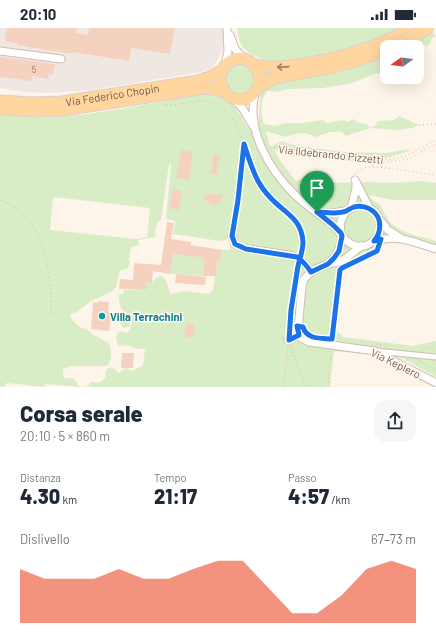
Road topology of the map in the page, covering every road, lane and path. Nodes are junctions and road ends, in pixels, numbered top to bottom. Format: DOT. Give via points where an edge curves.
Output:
graph roads {
  1 [pos="228,28"];
  2 [pos="412,28"];
  3 [pos="429,28"];
  4 [pos="406,40"];
  5 [pos="0,50"];
  6 [pos="380,52"];
  7 [pos="353,58"];
  8 [pos="61,59"];
  9 [pos="249,62"];
  10 [pos="224,68"];
  11 [pos="257,90"];
  12 [pos="223,91"];
  13 [pos="233,98"];
  14 [pos="0,100"];
  15 [pos="176,104"];
  16 [pos="0,109"];
  17 [pos="436,124"];
  18 [pos="420,125"];
  19 [pos="254,128"];
  20 [pos="436,140"];
  21 [pos="244,144"];
  22 [pos="436,144"];
  23 [pos="270,147"];
  24 [pos="372,167"];
  25 [pos="436,175"];
  26 [pos="355,180"];
  27 [pos="0,200"];
  28 [pos="370,209"];
  29 [pos="348,210"];
  30 [pos="317,212"];
  31 [pos="378,218"];
  32 [pos="342,235"];
  33 [pos="232,236"];
  34 [pos="403,239"];
  35 [pos="377,240"];
  36 [pos="361,246"];
  37 [pos="436,249"];
  38 [pos="300,259"];
  39 [pos="328,264"];
  40 [pos="311,272"];
  41 [pos="50,315"];
  42 [pos="299,335"];
  43 [pos="288,340"];
  44 [pos="332,345"];
  45 [pos="436,345"];
  46 [pos="375,350"];
  47 [pos="419,350"];
  48 [pos="436,357"];
  49 [pos="419,361"];
  50 [pos="436,370"];
  51 [pos="436,383"];
  52 [pos="284,387"];
  53 [pos="306,387"];
  54 [pos="328,387"];
  1 -- 9 [label="street" via="235,49"];
  1 -- 10 [label="street" via="228,51"];
  2 -- 7 [label="main road, Via Federico Chopin"];
  3 -- 4 [label="main road, bridge"];
  5 -- 8 [label="street"];
  6 -- 7 [label="main road, Via Federico Chopin"];
  7 -- 9 [label="main road, Via Federico Chopin, one-way" via="289,66 263,67"];
  7 -- 11 [label="main road, Via Federico Chopin" via="327,68 279,77"];
  9 -- 10 [label="main road, Via Federico Chopin" via="234,60"];
  9 -- 11 [label="main road" via="260,74 261,80"];
  10 -- 12 [label="main road" via="220,81"];
  10 -- 14 [label="main road, Via Federico Chopin" via="198,81 62,102"];
  11 -- 13 [label="main road, Via Federico Chopin" via="244,99"];
  11 -- 19 [label="street" via="252,107"];
  12 -- 13 [label="main road, Via Federico Chopin"];
  12 -- 16 [label="main road, Via Federico Chopin" via="199,89 63,110"];
  13 -- 19 [label="street"];
  15 -- 21 [label="path" via="205,100 219,106 234,120"];
  17 -- 18 [label="path"];
  19 -- 30 [label="street" via="277,174 295,195"];
  20 -- 23 [label="path, Via Ildebrando Pizzetti" via="406,156 388,160"];
  21 -- 33 [label="path"];
  21 -- 38 [label="path" via="258,181 270,197 300,226 303,243"];
  22 -- 24 [label="path" via="408,159 375,164"];
  24 -- 25 [label="path"];
  24 -- 26 [label="path" via="360,170 355,174"];
  26 -- 28 [label="street"];
  26 -- 29 [label="street" via="356,189"];
  27 -- 41 [label="path" via="21,213 33,227 42,244 49,273"];
  28 -- 29 [label="street" via="359,206"];
  28 -- 31 [label="street"];
  29 -- 30 [label="street"];
  29 -- 32 [label="street" via="340,221"];
  30 -- 32 [label="street"];
  31 -- 34 [label="street" via="388,230"];
  31 -- 35 [label="street" via="380,222"];
  32 -- 36 [label="street" via="350,244"];
  32 -- 39 [label="street" via="339,251"];
  33 -- 38 [label="street" via="235,244 242,248"];
  34 -- 35 [label="street" via="390,237"];
  34 -- 37 [label="street"];
  35 -- 36 [label="street"];
  35 -- 44 [label="path" via="377,251 340,270"];
  36 -- 39 [label="street" via="345,259"];
  38 -- 40 [label="street"];
  38 -- 43 [label="path"];
  39 -- 40 [label="street"];
  40 -- 42 [label="street" via="304,279 302,287 297,326"];
  42 -- 43 [label="lane"];
  42 -- 44 [label="street, Via Keplero" via="306,341"];
  43 -- 52 [label="path"];
  43 -- 53 [label="path"];
  44 -- 46 [label="street, Via Keplero"];
  44 -- 54 [label="path"];
  45 -- 47 [label="path"];
  46 -- 48 [label="street"];
  46 -- 51 [label="street, Via Keplero"];
  49 -- 50 [label="path"];
}
